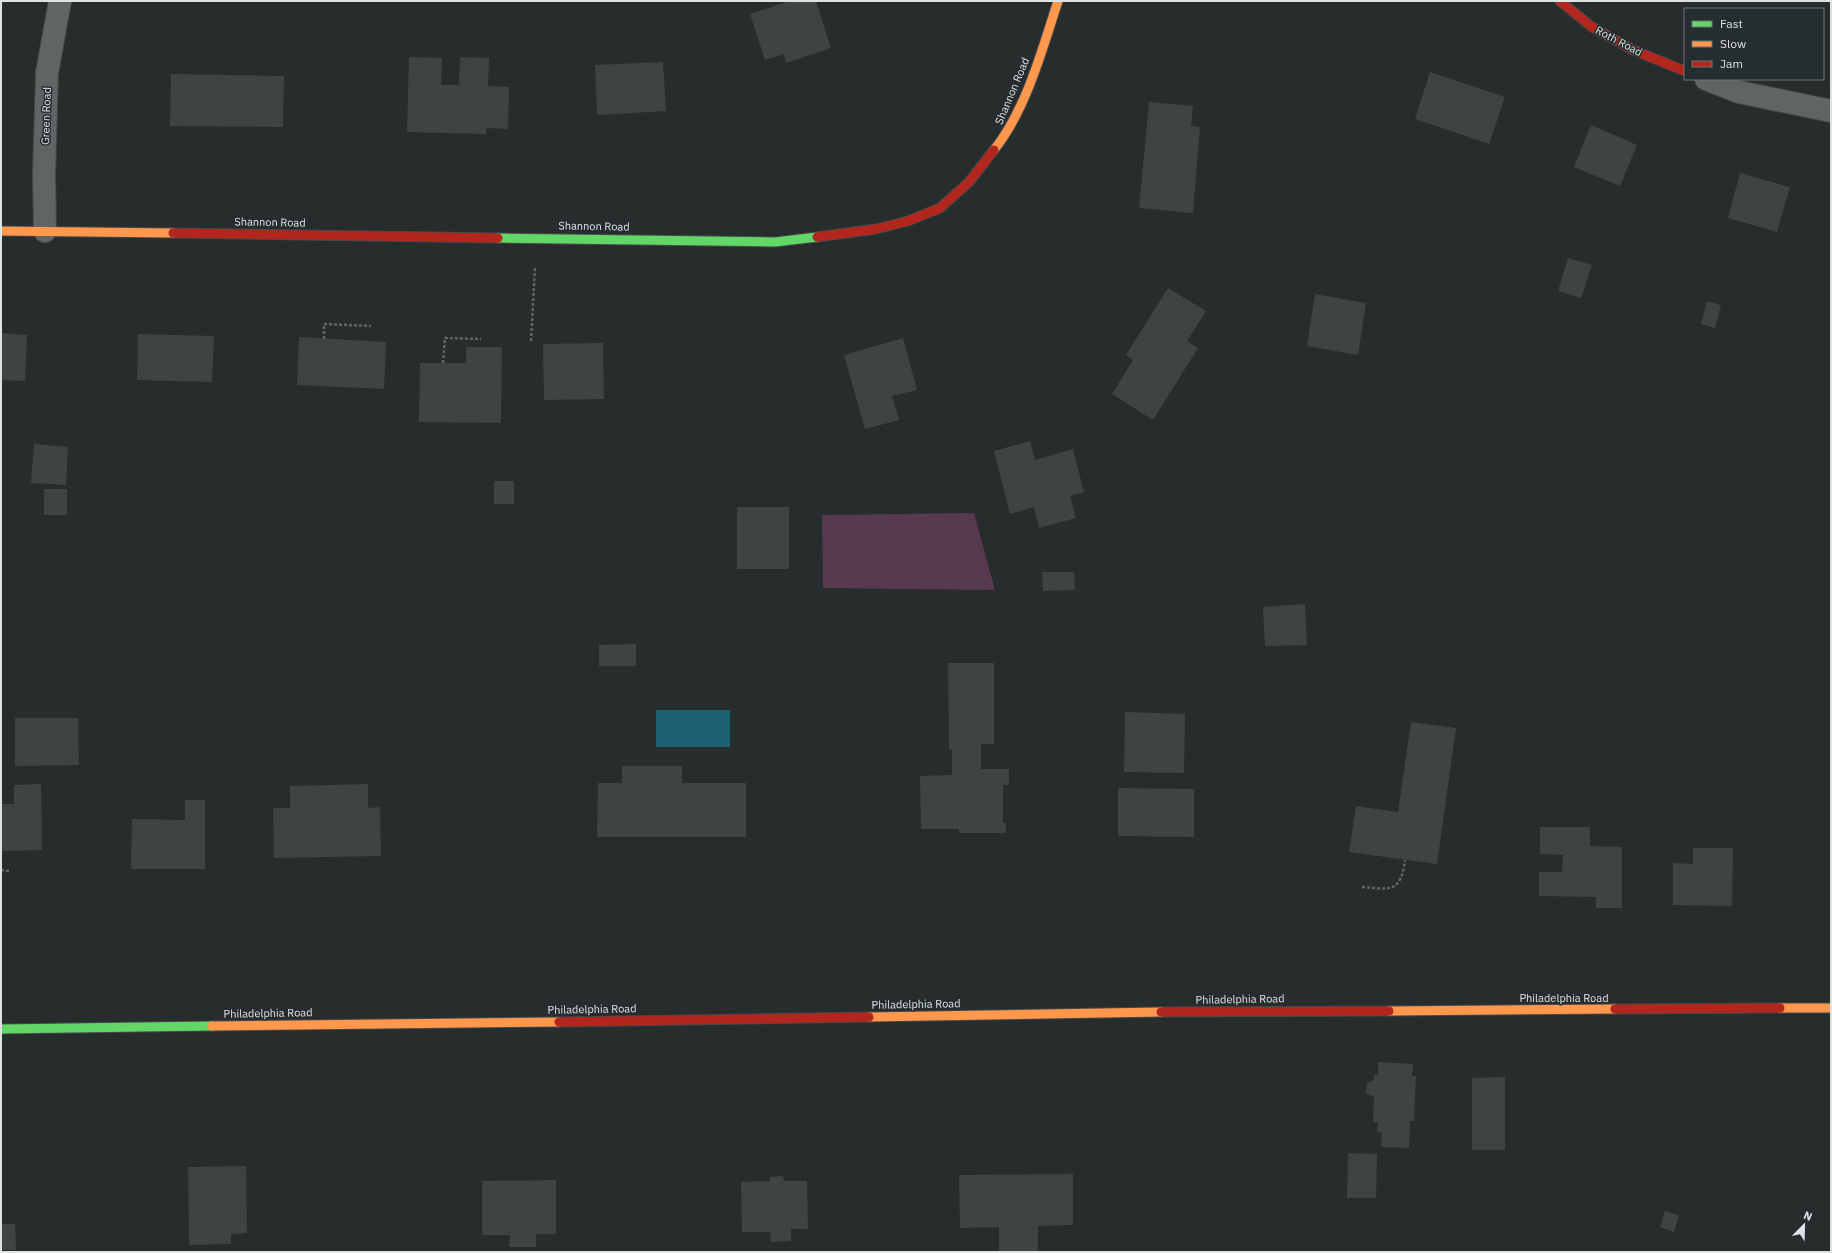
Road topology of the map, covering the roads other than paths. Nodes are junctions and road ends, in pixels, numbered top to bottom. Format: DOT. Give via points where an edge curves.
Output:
graph roads {
  1 [pos="60,1"];
  2 [pos="1058,1"];
  3 [pos="1560,1"];
  4 [pos="1684,71"];
  5 [pos="1709,80"];
  6 [pos="1831,111"];
  7 [pos="1,231"];
  8 [pos="46,231"];
  9 [pos="1831,1008"];
  10 [pos="1,1029"];
  1 -- 8 [label="street, Green Road" via="47,73 44,174"];
  2 -- 8 [label="main road, Shannon Road" via="1037,66 1007,134 969,182 940,208 908,221 845,234 775,242"];
  3 -- 4 [label="main road, Roth Road" via="1592,27 1633,50"];
  5 -- 6 [label="street" via="1739,92"];
  7 -- 8 [label="main road, Shannon Road"];
  9 -- 10 [label="main road, Philadelphia Road" via="1096,1013"];
}
